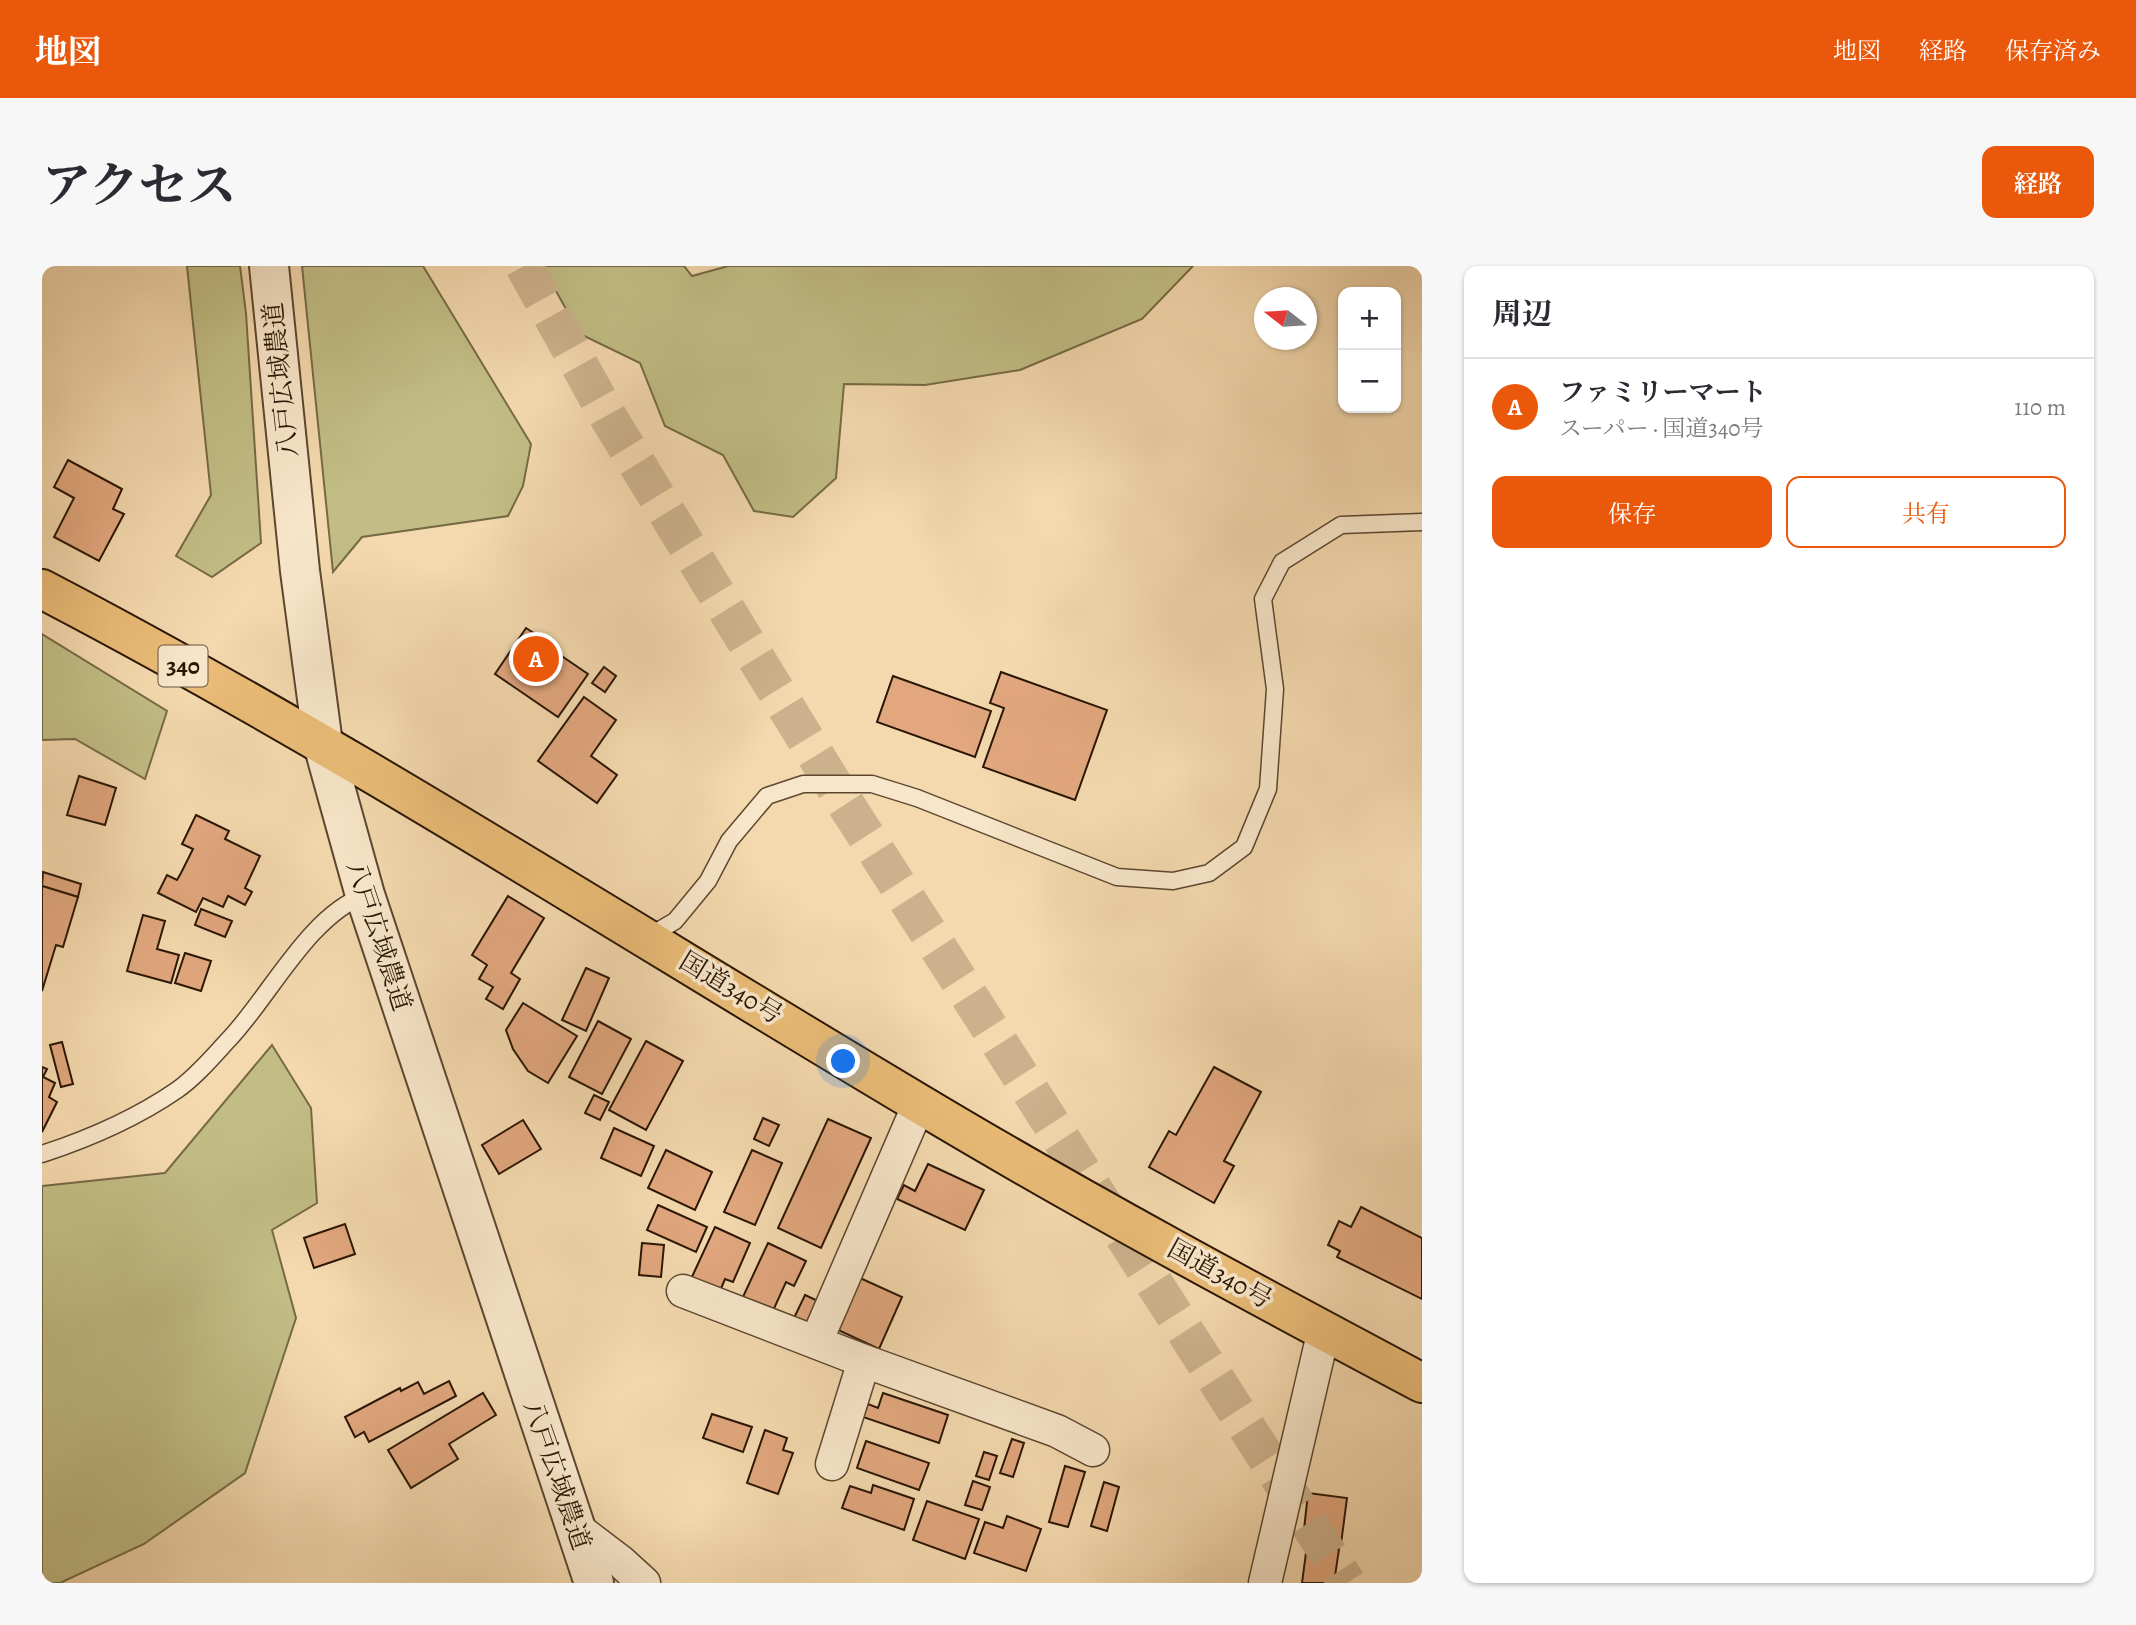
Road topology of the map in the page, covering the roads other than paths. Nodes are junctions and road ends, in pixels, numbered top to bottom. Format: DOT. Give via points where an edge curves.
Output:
graph roads {
  1 [pos="269,266"];
  2 [pos="1422,522"];
  3 [pos="42,589"];
  4 [pos="323,744"];
  5 [pos="365,895"];
  6 [pos="648,937"];
  7 [pos="919,1104"];
  8 [pos="42,1154"];
  9 [pos="684,1291"];
  10 [pos="1324,1330"];
  11 [pos="816,1342"];
  12 [pos="864,1361"];
  13 [pos="1422,1383"];
  14 [pos="1093,1450"];
  15 [pos="832,1464"];
  16 [pos="575,1527"];
  17 [pos="594,1583"];
  18 [pos="644,1583"];
  19 [pos="1265,1583"];
  1 -- 4 [label="street, 八戸広域農道"];
  2 -- 6 [label="lane" via="1341,525 1282,562 1263,599 1275,689 1268,789 1244,847 1209,873 1173,881 1117,877 872,784 803,784 767,796 729,841 708,881 675,921"];
  3 -- 4 [label="highway, 国道340号 / 340"];
  4 -- 5 [label="street, 八戸広域農道"];
  4 -- 6 [label="highway, 国道340号 / 340"];
  5 -- 8 [label="lane" via="336,910 311,934 233,1035 179,1088 117,1126"];
  5 -- 16 [label="street, 八戸広域農道"];
  6 -- 7 [label="highway, 国道340号 / 340"];
  7 -- 10 [label="highway, 国道340号 / 340"];
  7 -- 11 [label="street"];
  9 -- 11 [label="street"];
  10 -- 13 [label="highway, 国道340号 / 340"];
  10 -- 19 [label="street"];
  11 -- 12 [label="street"];
  12 -- 14 [label="street" via="1057,1431"];
  12 -- 15 [label="street"];
  16 -- 17 [label="street, 八戸広域農道"];
  16 -- 18 [label="street"];
}
